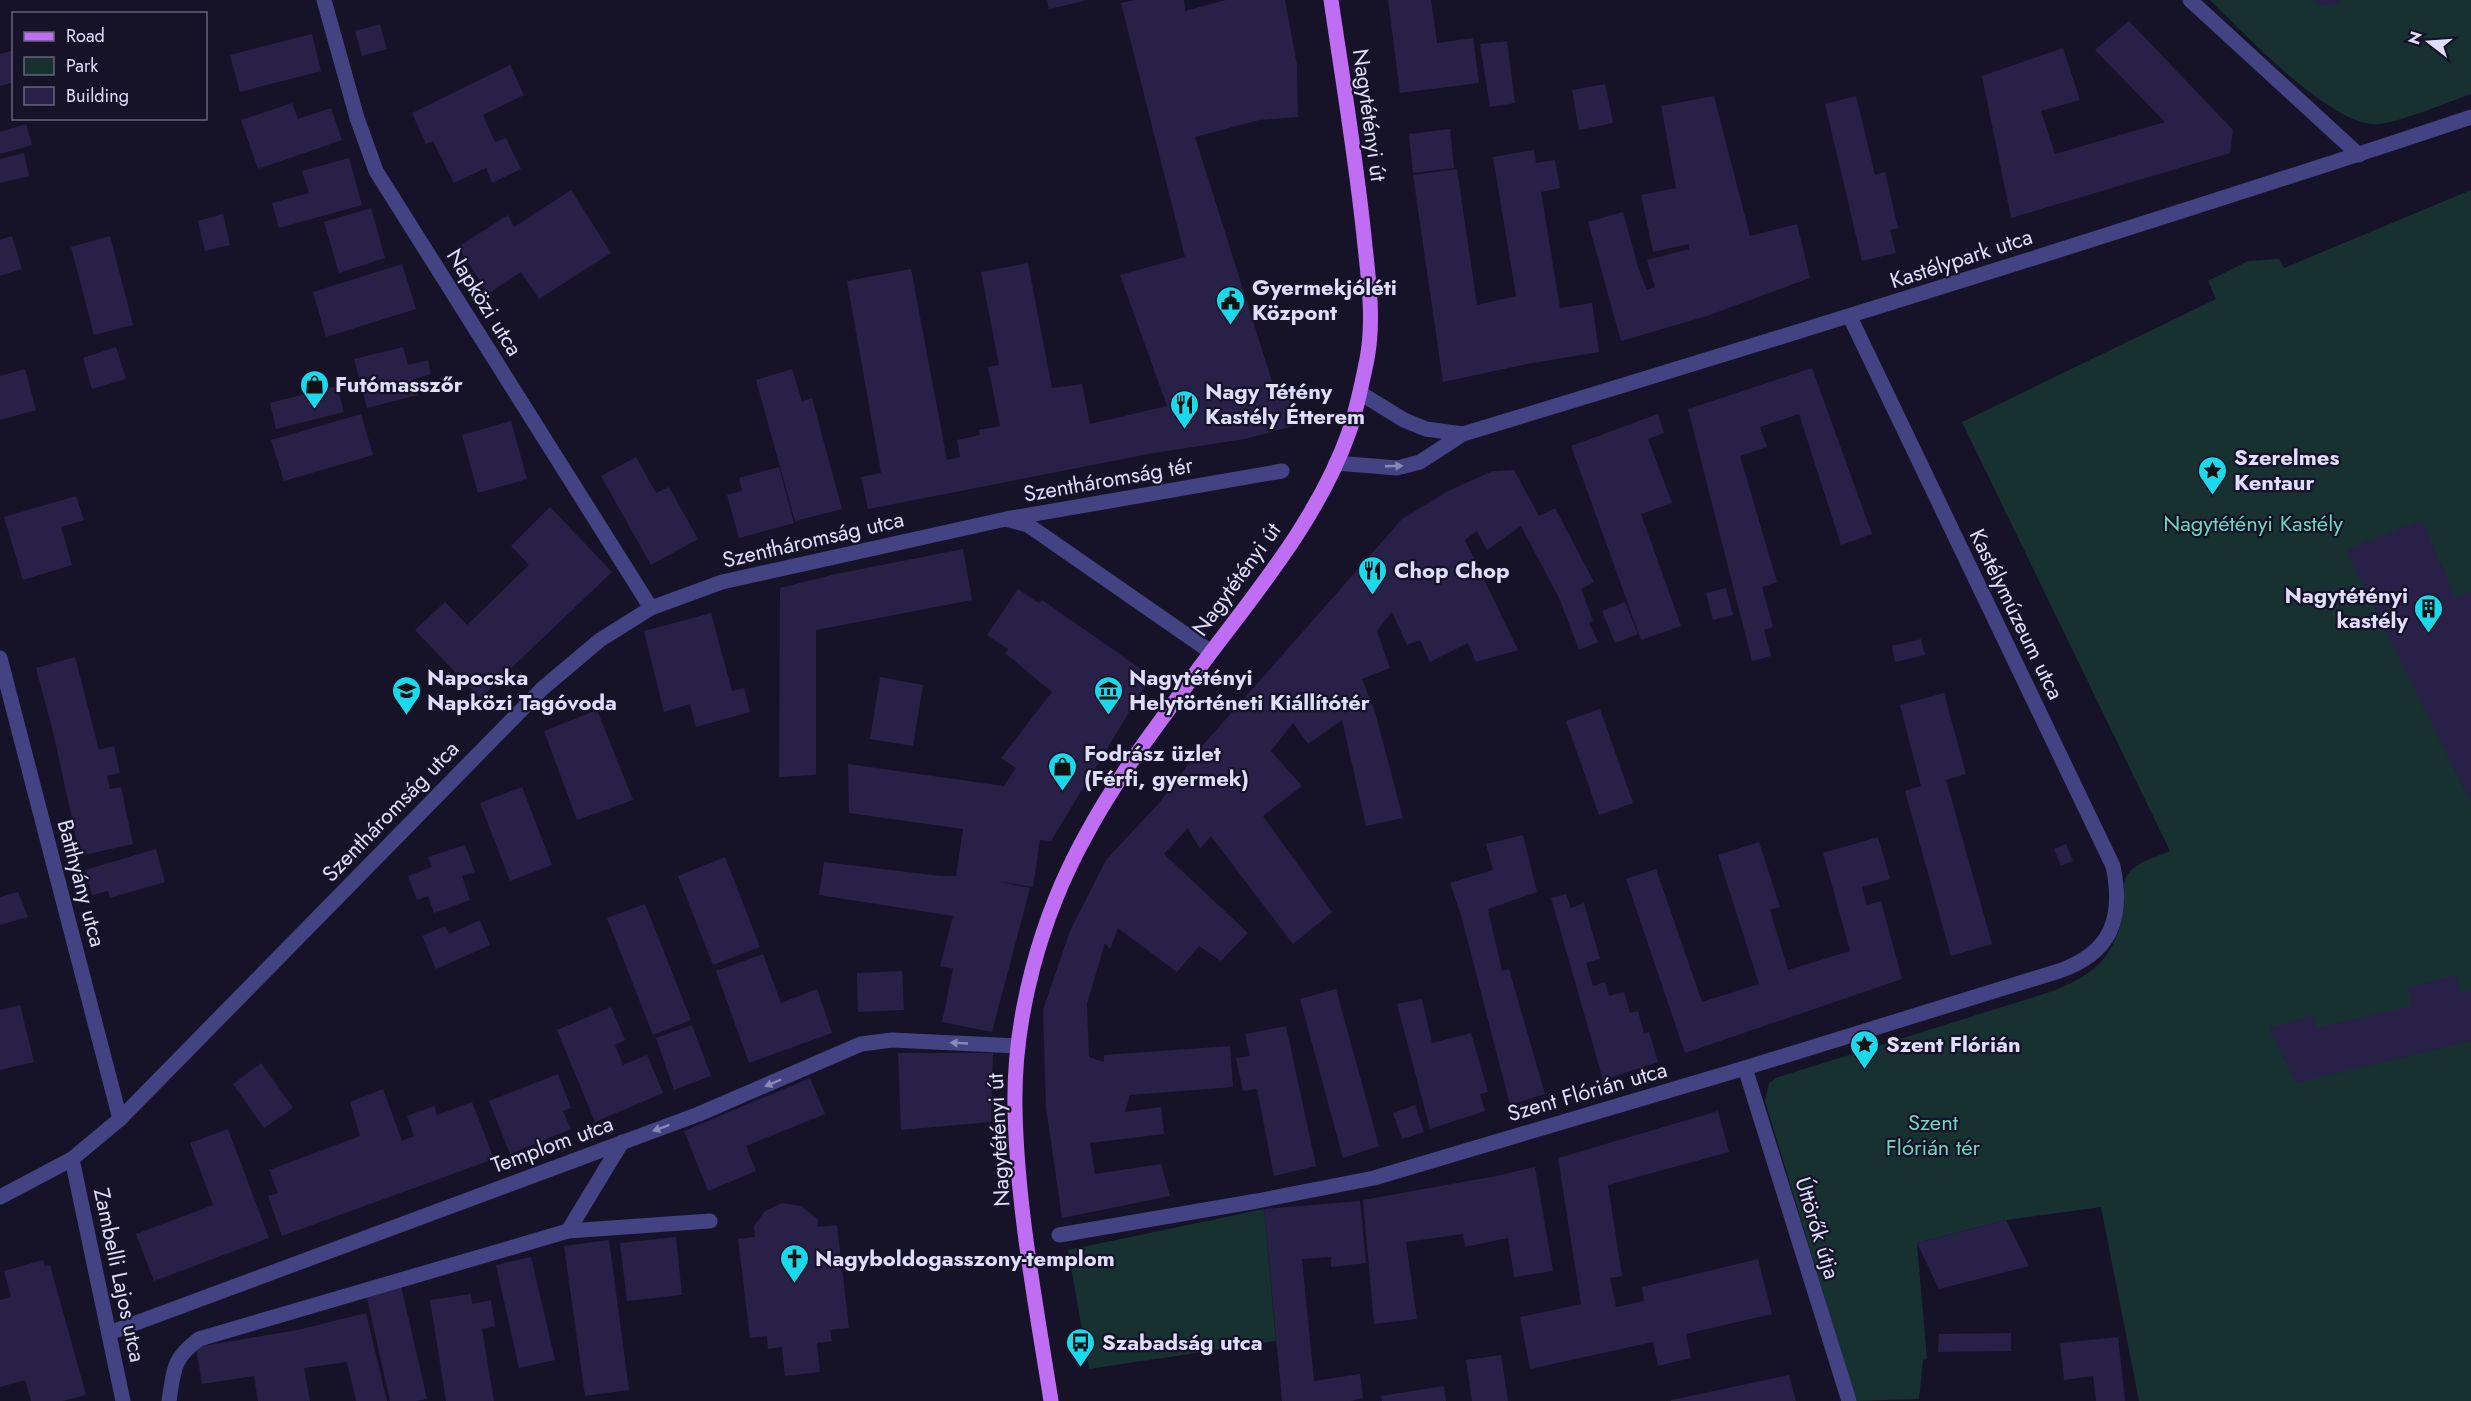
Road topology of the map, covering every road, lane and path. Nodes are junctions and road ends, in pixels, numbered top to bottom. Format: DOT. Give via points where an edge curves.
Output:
graph roads {
  1 [pos="324,0"];
  2 [pos="1331,0"];
  3 [pos="2190,0"];
  4 [pos="2471,117"];
  5 [pos="2360,155"];
  6 [pos="1850,317"];
  7 [pos="1360,393"];
  8 [pos="1462,434"];
  9 [pos="1336,463"];
  10 [pos="1282,471"];
  11 [pos="1006,519"];
  12 [pos="651,608"];
  13 [pos="1211,652"];
  14 [pos="0,658"];
  15 [pos="2109,936"];
  16 [pos="1018,1046"];
  17 [pos="1745,1068"];
  18 [pos="120,1119"];
  19 [pos="622,1143"];
  20 [pos="72,1159"];
  21 [pos="0,1197"];
  22 [pos="710,1221"];
  23 [pos="568,1231"];
  24 [pos="1059,1235"];
  25 [pos="109,1333"];
  26 [pos="123,1401"];
  27 [pos="169,1401"];
  28 [pos="1051,1401"];
  29 [pos="1849,1401"];
  1 -- 12 [label="street, Napközi utca" via="376,171"];
  2 -- 7 [label="main road, Nagytétényi út" via="1362,210 1371,307"];
  3 -- 5 [label="street"];
  4 -- 5 [label="street, Kastélypark utca"];
  5 -- 6 [label="street, Kastélypark utca"];
  6 -- 8 [label="street, Kastélypark utca"];
  6 -- 15 [label="street, Kastélymúzeum utca" via="2113,866 2118,886"];
  7 -- 8 [label="street, Kastélypark utca" via="1426,429"];
  7 -- 9 [label="main road, Nagytétényi út"];
  9 -- 8 [label="street, Kastélypark utca, one-way" via="1397,468 1420,462"];
  9 -- 13 [label="main road, Nagytétényi út" via="1295,538"];
  10 -- 11 [label="street, Szentháromság tér"];
  11 -- 12 [label="street, Szentháromság utca" via="722,582"];
  11 -- 13 [label="street, Szentháromság tér" via="1028,525"];
  12 -- 18 [label="street, Szentháromság utca" via="600,640 543,688"];
  13 -- 16 [label="main road, Nagytétényi út" via="1116,782 1083,838 1051,912 1030,982"];
  14 -- 18 [label="street, Batthyány utca"];
  15 -- 17 [label="street, Szent Flórián utca" via="2095,954 2075,966"];
  16 -- 19 [label="street, Templom utca, one-way" via="892,1040 861,1044"];
  16 -- 28 [label="main road, Nagytétényi út" via="1015,1107 1019,1169"];
  17 -- 24 [label="street, Szent Flórián utca" via="1374,1178"];
  17 -- 29 [label="street, Úttörők útja"];
  18 -- 20 [label="street, Szentháromság utca"];
  19 -- 23 [label="street"];
  19 -- 25 [label="street, Templom utca"];
  20 -- 21 [label="street, Szentháromság utca"];
  20 -- 25 [label="street, Zambelli Lajos utca"];
  22 -- 23 [label="street"];
  23 -- 27 [label="street" via="199,1339 182,1352"];
  25 -- 26 [label="street, Zambelli Lajos utca"];
}
